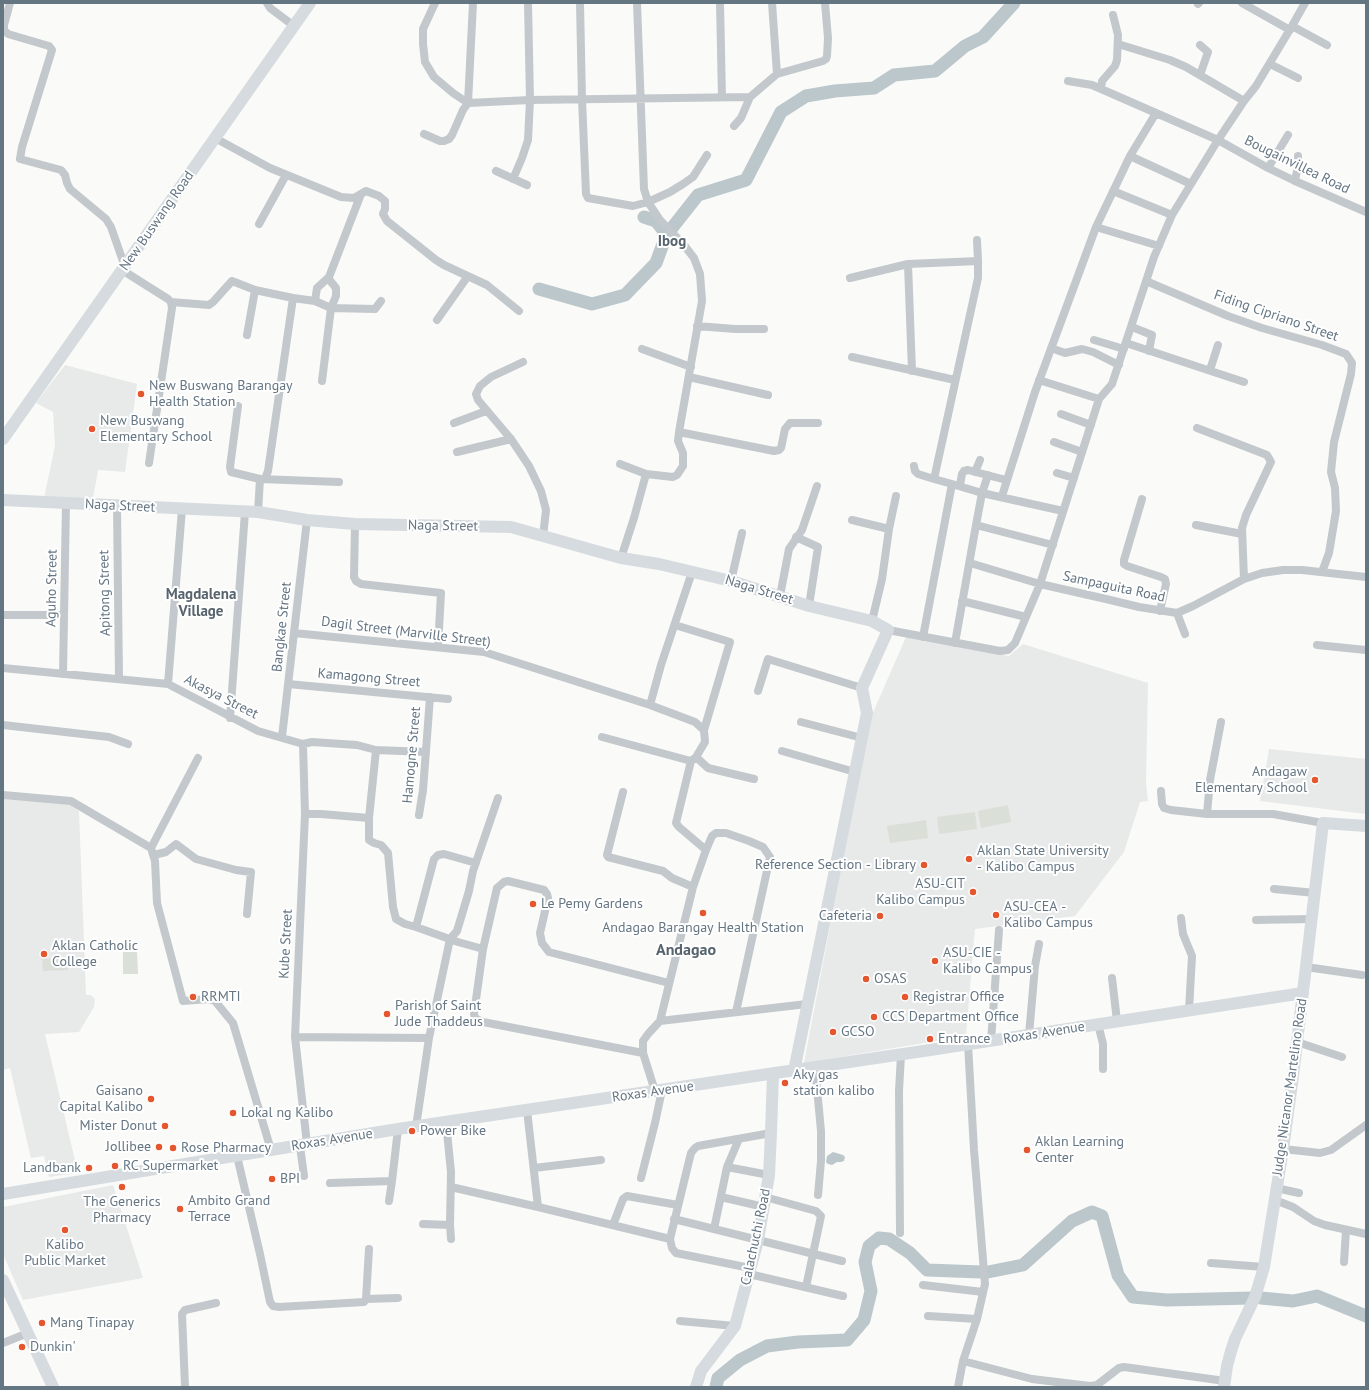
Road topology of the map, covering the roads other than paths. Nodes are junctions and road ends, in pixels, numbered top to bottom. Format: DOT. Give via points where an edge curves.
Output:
graph roads {
  1 [pos="10,3"];
  2 [pos="267,3"];
  3 [pos="310,3"];
  4 [pos="435,3"];
  5 [pos="473,3"];
  6 [pos="528,3"];
  7 [pos="580,3"];
  8 [pos="637,3"];
  9 [pos="720,3"];
  10 [pos="772,3"];
  11 [pos="825,3"];
  12 [pos="1242,3"];
  13 [pos="1305,3"];
  14 [pos="1113,15"];
  15 [pos="294,26"];
  16 [pos="1291,28"];
  17 [pos="1118,44"];
  18 [pos="1200,45"];
  19 [pos="1327,45"];
  20 [pos="1270,64"];
  21 [pos="777,74"];
  22 [pos="1200,75"];
  23 [pos="1298,78"];
  24 [pos="1068,81"];
  25 [pos="1101,89"];
  26 [pos="750,97"];
  27 [pos="641,98"];
  28 [pos="722,98"];
  29 [pos="582,99"];
  30 [pos="530,100"];
  31 [pos="1244,102"];
  32 [pos="468,103"];
  33 [pos="1156,113"];
  34 [pos="734,126"];
  35 [pos="424,134"];
  36 [pos="1288,135"];
  37 [pos="215,138"];
  38 [pos="1218,140"];
  39 [pos="707,155"];
  40 [pos="1130,156"];
  41 [pos="1298,156"];
  42 [pos="1268,168"];
  43 [pos="496,171"];
  44 [pos="286,175"];
  45 [pos="513,179"];
  46 [pos="1295,181"];
  47 [pos="1191,184"];
  48 [pos="527,185"];
  49 [pos="1112,191"];
  50 [pos="361,194"];
  51 [pos="648,202"];
  52 [pos="1366,212"];
  53 [pos="1172,215"];
  54 [pos="259,224"];
  55 [pos="1096,227"];
  56 [pos="977,240"];
  57 [pos="1159,246"];
  58 [pos="978,261"];
  59 [pos="908,264"];
  60 [pos="123,268"];
  61 [pos="468,276"];
  62 [pos="328,278"];
  63 [pos="850,278"];
  64 [pos="1146,281"];
  65 [pos="255,290"];
  66 [pos="293,298"];
  67 [pos="315,301"];
  68 [pos="381,301"];
  69 [pos="171,302"];
  70 [pos="331,308"];
  71 [pos="519,311"];
  72 [pos="437,320"];
  73 [pos="697,326"];
  74 [pos="1132,326"];
  75 [pos="764,329"];
  76 [pos="248,336"];
  77 [pos="1094,340"];
  78 [pos="1218,345"];
  79 [pos="1125,346"];
  80 [pos="1050,348"];
  81 [pos="642,349"];
  82 [pos="1149,350"];
  83 [pos="852,357"];
  84 [pos="523,362"];
  85 [pos="691,366"];
  86 [pos="1119,366"];
  87 [pos="1210,370"];
  88 [pos="912,371"];
  89 [pos="689,377"];
  90 [pos="955,380"];
  91 [pos="1040,380"];
  92 [pos="322,381"];
  93 [pos="1244,382"];
  94 [pos="768,395"];
  95 [pos="1099,399"];
  96 [pos="238,406"];
  97 [pos="486,411"];
  98 [pos="1061,414"];
  99 [pos="454,423"];
  100 [pos="818,423"];
  101 [pos="1091,425"];
  102 [pos="1197,428"];
  103 [pos="679,432"];
  104 [pos="3,439"];
  105 [pos="511,439"];
  106 [pos="1054,442"];
  107 [pos="457,452"];
  108 [pos="1082,452"];
  109 [pos="980,460"];
  110 [pos="149,464"];
  111 [pos="620,464"];
  112 [pos="914,466"];
  113 [pos="975,472"];
  114 [pos="1057,472"];
  115 [pos="646,474"];
  116 [pos="988,475"];
  117 [pos="1074,478"];
  118 [pos="263,479"];
  119 [pos="934,479"];
  120 [pos="1006,480"];
  121 [pos="339,482"];
  122 [pos="952,484"];
  123 [pos="960,485"];
  124 [pos="817,486"];
  125 [pos="982,493"];
  126 [pos="896,496"];
  127 [pos="1002,496"];
  128 [pos="1142,499"];
  129 [pos="3,500"];
  130 [pos="66,503"];
  131 [pos="117,506"];
  132 [pos="182,509"];
  133 [pos="1063,511"];
  134 [pos="245,512"];
  135 [pos="258,512"];
  136 [pos="307,520"];
  137 [pos="852,520"];
  138 [pos="355,524"];
  139 [pos="976,525"];
  140 [pos="1196,525"];
  141 [pos="889,530"];
  142 [pos="742,533"];
  143 [pos="1242,534"];
  144 [pos="543,536"];
  145 [pos="796,537"];
  146 [pos="1053,545"];
  147 [pos="621,558"];
  148 [pos="970,563"];
  149 [pos="692,572"];
  150 [pos="1322,572"];
  151 [pos="1366,577"];
  152 [pos="1244,579"];
  153 [pos="731,581"];
  154 [pos="1040,584"];
  155 [pos="780,596"];
  156 [pos="962,601"];
  157 [pos="809,606"];
  158 [pos="1160,610"];
  159 [pos="1177,613"];
  160 [pos="3,615"];
  161 [pos="64,615"];
  162 [pos="1026,617"];
  163 [pos="872,621"];
  164 [pos="675,626"];
  165 [pos="888,630"];
  166 [pos="294,633"];
  167 [pos="1185,634"];
  168 [pos="923,637"];
  169 [pos="955,643"];
  170 [pos="1317,645"];
  171 [pos="438,647"];
  172 [pos="1366,650"];
  173 [pos="3,668"];
  174 [pos="63,674"];
  175 [pos="120,679"];
  176 [pos="168,684"];
  177 [pos="288,684"];
  178 [pos="862,688"];
  179 [pos="758,691"];
  180 [pos="430,697"];
  181 [pos="448,699"];
  182 [pos="650,705"];
  183 [pos="230,718"];
  184 [pos="801,722"];
  185 [pos="1221,722"];
  186 [pos="3,725"];
  187 [pos="704,730"];
  188 [pos="282,737"];
  189 [pos="602,737"];
  190 [pos="862,738"];
  191 [pos="128,744"];
  192 [pos="303,744"];
  193 [pos="376,750"];
  194 [pos="782,751"];
  195 [pos="426,752"];
  196 [pos="198,758"];
  197 [pos="694,759"];
  198 [pos="855,772"];
  199 [pos="754,779"];
  200 [pos="1161,791"];
  201 [pos="623,792"];
  202 [pos="3,794"];
  203 [pos="498,798"];
  204 [pos="305,814"];
  205 [pos="1207,814"];
  206 [pos="420,815"];
  207 [pos="368,818"];
  208 [pos="1324,823"];
  209 [pos="1366,826"];
  210 [pos="706,850"];
  211 [pos="153,852"];
  212 [pos="476,863"];
  213 [pos="693,888"];
  214 [pos="1274,889"];
  215 [pos="1315,893"];
  216 [pos="247,914"];
  217 [pos="1181,918"];
  218 [pos="1312,919"];
  219 [pos="1256,920"];
  220 [pos="416,927"];
  221 [pos="999,930"];
  222 [pos="450,938"];
  223 [pos="1039,944"];
  224 [pos="482,949"];
  225 [pos="1306,967"];
  226 [pos="1362,975"];
  227 [pos="1112,978"];
  228 [pos="669,983"];
  229 [pos="1303,993"];
  230 [pos="807,1004"];
  231 [pos="1189,1010"];
  232 [pos="736,1012"];
  233 [pos="660,1021"];
  234 [pos="1117,1021"];
  235 [pos="1098,1024"];
  236 [pos="1029,1035"];
  237 [pos="295,1037"];
  238 [pos="429,1038"];
  239 [pos="991,1041"];
  240 [pos="1297,1042"];
  241 [pos="968,1044"];
  242 [pos="643,1053"];
  243 [pos="901,1054"];
  244 [pos="1342,1057"];
  245 [pos="815,1068"];
  246 [pos="1103,1069"];
  247 [pos="794,1071"];
  248 [pos="773,1074"];
  249 [pos="658,1091"];
  250 [pos="527,1110"];
  251 [pos="446,1122"];
  252 [pos="1366,1125"];
  253 [pos="416,1127"];
  254 [pos="398,1129"];
  255 [pos="772,1133"];
  256 [pos="738,1139"];
  257 [pos="303,1145"];
  258 [pos="1283,1149"];
  259 [pos="271,1150"];
  260 [pos="237,1156"];
  261 [pos="601,1160"];
  262 [pos="727,1167"];
  263 [pos="534,1168"];
  264 [pos="769,1175"];
  265 [pos="304,1176"];
  266 [pos="641,1178"];
  267 [pos="392,1181"];
  268 [pos="330,1183"];
  269 [pos="451,1187"];
  270 [pos="1299,1193"];
  271 [pos="3,1194"];
  272 [pos="1276,1194"];
  273 [pos="818,1195"];
  274 [pos="721,1197"];
  275 [pos="389,1201"];
  276 [pos="764,1202"];
  277 [pos="678,1204"];
  278 [pos="538,1207"];
  279 [pos="674,1219"];
  280 [pos="423,1224"];
  281 [pos="450,1225"];
  282 [pos="613,1225"];
  283 [pos="714,1229"];
  284 [pos="1346,1230"];
  285 [pos="900,1233"];
  286 [pos="1366,1234"];
  287 [pos="451,1239"];
  288 [pos="670,1240"];
  289 [pos="758,1240"];
  290 [pos="369,1249"];
  291 [pos="813,1254"];
  292 [pos="842,1262"];
  293 [pos="1344,1262"];
  294 [pos="1211,1263"];
  295 [pos="1264,1267"];
  296 [pos="750,1271"];
  297 [pos="3,1280"];
  298 [pos="923,1285"];
  299 [pos="806,1287"];
  300 [pos="983,1292"];
  301 [pos="843,1296"];
  302 [pos="366,1298"];
  303 [pos="398,1298"];
  304 [pos="216,1303"];
  305 [pos="928,1316"];
  306 [pos="977,1319"];
  307 [pos="680,1321"];
  308 [pos="735,1326"];
  309 [pos="28,1333"];
  310 [pos="3,1343"];
  311 [pos="963,1361"];
  312 [pos="1225,1384"];
  313 [pos="53,1387"];
  314 [pos="185,1387"];
  315 [pos="696,1387"];
  316 [pos="958,1387"];
  1 -- 60 [label="street" via="4,30 8,34 49,46 52,50 20,159 61,170 70,189 106,219 111,227"];
  2 -- 15 [label="street"];
  3 -- 15 [label="street, New Buswang Road"];
  4 -- 32 [label="street" via="423,29 425,62 434,77"];
  5 -- 32 [label="street"];
  6 -- 30 [label="street"];
  7 -- 29 [label="street"];
  8 -- 27 [label="street"];
  9 -- 28 [label="street"];
  10 -- 21 [label="street"];
  11 -- 21 [label="street" via="828,38 826,59"];
  12 -- 16 [label="street"];
  13 -- 16 [label="street"];
  14 -- 17 [label="street"];
  15 -- 37 [label="street, New Buswang Road"];
  16 -- 19 [label="street"];
  16 -- 20 [label="street"];
  17 -- 22 [label="street" via="1170,60"];
  17 -- 25 [label="street" via="1115,66 1102,81"];
  18 -- 22 [label="street" via="1208,52"];
  20 -- 23 [label="street"];
  20 -- 31 [label="street"];
  21 -- 26 [label="street"];
  22 -- 31 [label="street"];
  24 -- 25 [label="street, Bougainvillea Road"];
  25 -- 33 [label="street, Bougainvillea Road"];
  26 -- 28 [label="street"];
  26 -- 34 [label="street" via="741,118"];
  27 -- 28 [label="street"];
  27 -- 29 [label="street"];
  27 -- 51 [label="street" via="644,189"];
  29 -- 30 [label="street"];
  29 -- 51 [label="street" via="588,198 633,206"];
  30 -- 32 [label="street"];
  30 -- 45 [label="street" via="528,140"];
  31 -- 38 [label="street"];
  32 -- 35 [label="street" via="449,139 440,141"];
  33 -- 38 [label="street, Bougainvillea Road"];
  33 -- 40 [label="street"];
  36 -- 42 [label="street"];
  37 -- 44 [label="street"];
  37 -- 60 [label="street, New Buswang Road"];
  38 -- 42 [label="street, Bougainvillea Road"];
  38 -- 47 [label="street"];
  39 -- 51 [label="street" via="693,177"];
  40 -- 47 [label="street"];
  40 -- 49 [label="street"];
  41 -- 46 [label="street"];
  42 -- 46 [label="street, Bougainvillea Road"];
  43 -- 45 [label="street"];
  44 -- 50 [label="street" via="341,197 354,198"];
  44 -- 54 [label="street"];
  45 -- 48 [label="street"];
  46 -- 52 [label="street, Bougainvillea Road"];
  47 -- 53 [label="street"];
  49 -- 53 [label="street"];
  49 -- 55 [label="street"];
  50 -- 61 [label="street" via="368,191 383,198 383,214 387,221 436,260"];
  50 -- 62 [label="street"];
  51 -- 73 [label="street" via="660,220 694,258 700,274 702,301"];
  53 -- 57 [label="street"];
  55 -- 57 [label="street"];
  55 -- 80 [label="street"];
  56 -- 58 [label="street"];
  57 -- 64 [label="street"];
  58 -- 59 [label="street"];
  58 -- 90 [label="street" via="978,278"];
  59 -- 63 [label="street"];
  59 -- 88 [label="street"];
  60 -- 69 [label="street"];
  60 -- 104 [label="street, New Buswang Road"];
  61 -- 71 [label="street" via="487,285"];
  61 -- 72 [label="street"];
  62 -- 67 [label="street" via="317,288"];
  62 -- 70 [label="street" via="336,288"];
  64 -- 74 [label="street"];
  64 -- 150 [label="street, Fiding Cipriano Street" via="1228,316 1346,354 1352,363 1334,442 1331,472 1336,511 1329,552"];
  65 -- 66 [label="street"];
  65 -- 69 [label="street" via="232,281 209,305"];
  65 -- 76 [label="street"];
  66 -- 67 [label="street"];
  66 -- 118 [label="street" via="269,463"];
  67 -- 70 [label="street"];
  68 -- 70 [label="street" via="376,309"];
  69 -- 110 [label="street"];
  70 -- 92 [label="street"];
  73 -- 75 [label="street"];
  73 -- 85 [label="street"];
  74 -- 79 [label="street"];
  74 -- 82 [label="street" via="1152,335"];
  77 -- 79 [label="street"];
  78 -- 87 [label="street"];
  79 -- 82 [label="street"];
  79 -- 86 [label="street"];
  80 -- 86 [label="street" via="1065,353 1082,349"];
  80 -- 91 [label="street"];
  81 -- 85 [label="street"];
  82 -- 87 [label="street"];
  83 -- 88 [label="street"];
  84 -- 97 [label="street" via="480,386 476,394"];
  85 -- 89 [label="street"];
  86 -- 95 [label="street" via="1112,384"];
  87 -- 93 [label="street"];
  88 -- 90 [label="street"];
  89 -- 94 [label="street"];
  89 -- 103 [label="street"];
  90 -- 119 [label="street"];
  91 -- 95 [label="street"];
  91 -- 120 [label="street"];
  95 -- 101 [label="street"];
  96 -- 118 [label="street" via="231,472"];
  97 -- 99 [label="street"];
  97 -- 105 [label="street"];
  98 -- 101 [label="street"];
  100 -- 103 [label="street" via="790,423 785,430 781,448 774,451"];
  101 -- 108 [label="street"];
  102 -- 143 [label="street" via="1267,455 1271,462 1246,515"];
  103 -- 115 [label="street" via="678,441 684,459 680,472 673,477"];
  105 -- 107 [label="street"];
  105 -- 144 [label="street" via="529,466 541,491 546,510"];
  106 -- 108 [label="street"];
  108 -- 117 [label="street"];
  109 -- 113 [label="street"];
  111 -- 115 [label="street"];
  112 -- 119 [label="street" via="918,474"];
  113 -- 116 [label="street"];
  113 -- 123 [label="street" via="964,471"];
  114 -- 117 [label="street"];
  115 -- 147 [label="street"];
  116 -- 120 [label="street"];
  116 -- 125 [label="street"];
  117 -- 133 [label="street"];
  118 -- 121 [label="street"];
  118 -- 135 [label="street"];
  119 -- 122 [label="street"];
  120 -- 127 [label="street"];
  122 -- 123 [label="street"];
  122 -- 168 [label="street"];
  123 -- 125 [label="street"];
  124 -- 145 [label="street" via="805,522"];
  125 -- 127 [label="street"];
  125 -- 139 [label="street"];
  126 -- 141 [label="street"];
  127 -- 133 [label="street"];
  128 -- 158 [label="street" via="1124,564 1165,579"];
  129 -- 130 [label="street, Naga Street"];
  130 -- 131 [label="street, Naga Street"];
  130 -- 161 [label="street, Aguho Street"];
  131 -- 132 [label="street, Naga Street"];
  131 -- 175 [label="street, Apitong Street"];
  132 -- 134 [label="street, Naga Street"];
  132 -- 176 [label="street"];
  133 -- 146 [label="street"];
  134 -- 135 [label="street, Naga Street"];
  134 -- 183 [label="street"];
  135 -- 136 [label="street, Naga Street"];
  136 -- 138 [label="street, Naga Street"];
  136 -- 166 [label="street, Bangkae Street"];
  137 -- 141 [label="street"];
  138 -- 144 [label="street, Naga Street" via="511,527"];
  138 -- 171 [label="street" via="356,581 361,584 441,593"];
  139 -- 146 [label="street"];
  139 -- 148 [label="street"];
  140 -- 143 [label="street"];
  141 -- 163 [label="street" via="882,579"];
  142 -- 153 [label="street"];
  143 -- 152 [label="street"];
  144 -- 147 [label="street, Naga Street"];
  145 -- 155 [label="street" via="789,549"];
  145 -- 157 [label="street" via="818,547"];
  146 -- 154 [label="street"];
  147 -- 149 [label="street, Naga Street"];
  148 -- 154 [label="street, Sampaguita Road"];
  148 -- 156 [label="street"];
  149 -- 153 [label="street, Naga Street"];
  149 -- 164 [label="street"];
  150 -- 151 [label="street, Sampaguita Road"];
  150 -- 152 [label="street, Sampaguita Road" via="1283,570"];
  152 -- 159 [label="street, Sampaguita Road"];
  153 -- 155 [label="street, Naga Street"];
  154 -- 158 [label="street, Sampaguita Road" via="1139,608"];
  154 -- 162 [label="street"];
  155 -- 157 [label="street, Naga Street"];
  156 -- 162 [label="street"];
  156 -- 169 [label="street"];
  157 -- 163 [label="street, Naga Street"];
  158 -- 159 [label="street, Sampaguita Road"];
  159 -- 167 [label="street"];
  160 -- 161 [label="street"];
  161 -- 174 [label="street, Aguho Street"];
  162 -- 169 [label="street" via="1015,643 1008,650 1000,651"];
  163 -- 165 [label="street, Naga Street"];
  164 -- 182 [label="street"];
  164 -- 187 [label="street" via="730,642"];
  165 -- 168 [label="street"];
  165 -- 178 [label="street"];
  166 -- 171 [label="street, Dagil Street (Marville Street)"];
  166 -- 177 [label="street, Bangkae Street"];
  168 -- 169 [label="street"];
  170 -- 172 [label="street"];
  171 -- 182 [label="street, Dagil Street (Marville Street)" via="484,652"];
  173 -- 174 [label="street, Akasya Street"];
  174 -- 175 [label="street, Akasya Street"];
  175 -- 176 [label="street, Akasya Street"];
  176 -- 183 [label="street, Akasya Street"];
  177 -- 180 [label="street, Kamagong Street"];
  177 -- 188 [label="street, Bangkae Street"];
  178 -- 179 [label="street" via="768,659"];
  178 -- 190 [label="street" via="867,713"];
  180 -- 181 [label="street, Kamagong Street"];
  180 -- 195 [label="street, Hamogne Street"];
  182 -- 187 [label="street, Dagil Street (Marville Street)" via="695,722"];
  183 -- 188 [label="street, Akasya Street" via="258,731"];
  184 -- 190 [label="street"];
  185 -- 205 [label="street" via="1210,780"];
  186 -- 191 [label="street" via="109,737"];
  187 -- 197 [label="street" via="705,742"];
  188 -- 192 [label="street, Akasya Street"];
  189 -- 197 [label="street"];
  190 -- 198 [label="street"];
  192 -- 193 [label="street, Akasya Street" via="312,742"];
  192 -- 204 [label="street, Kube Street"];
  193 -- 195 [label="street, Akasya Street"];
  193 -- 207 [label="street"];
  194 -- 198 [label="street"];
  195 -- 206 [label="street, Hamogne Street"];
  196 -- 211 [label="street"];
  197 -- 199 [label="street" via="708,768"];
  197 -- 210 [label="street" via="676,823"];
  198 -- 230 [label="street"];
  200 -- 205 [label="street" via="1164,808"];
  201 -- 213 [label="street" via="608,857 663,871"];
  202 -- 211 [label="street" via="71,801"];
  203 -- 212 [label="street"];
  204 -- 207 [label="street"];
  204 -- 237 [label="street, Kube Street"];
  205 -- 208 [label="street" via="1273,814"];
  207 -- 220 [label="street" via="369,840 381,845 388,852 396,919"];
  208 -- 209 [label="street"];
  208 -- 215 [label="street, Judge Nicanor Martelino Road"];
  210 -- 213 [label="street"];
  210 -- 232 [label="street" via="712,836 716,833 726,833 763,847 770,857"];
  211 -- 216 [label="street" via="166,852 176,844 196,859 251,872"];
  211 -- 259 [label="street" via="157,903 183,1001 215,1001 233,1023"];
  212 -- 220 [label="street" via="444,854 434,859"];
  212 -- 222 [label="street" via="457,931"];
  213 -- 228 [label="street"];
  214 -- 215 [label="street"];
  215 -- 218 [label="street, Judge Nicanor Martelino Road"];
  217 -- 231 [label="street" via="1183,934 1192,956"];
  218 -- 219 [label="street"];
  218 -- 225 [label="street, Judge Nicanor Martelino Road"];
  220 -- 222 [label="street"];
  221 -- 239 [label="street"];
  222 -- 224 [label="street"];
  222 -- 238 [label="street"];
  223 -- 236 [label="street"];
  224 -- 228 [label="street" via="497,888 508,881 544,890 547,894 540,933 542,943 549,952"];
  224 -- 242 [label="street" via="473,1009 475,1018"];
  225 -- 226 [label="street"];
  225 -- 229 [label="street, Judge Nicanor Martelino Road"];
  227 -- 234 [label="street"];
  228 -- 233 [label="street"];
  229 -- 231 [label="street, Roxas Avenue"];
  229 -- 240 [label="street, Judge Nicanor Martelino Road"];
  230 -- 232 [label="street"];
  230 -- 247 [label="street"];
  231 -- 234 [label="street, Roxas Avenue"];
  232 -- 233 [label="street"];
  233 -- 242 [label="street" via="643,1041"];
  234 -- 235 [label="street, Roxas Avenue"];
  235 -- 236 [label="street, Roxas Avenue"];
  235 -- 246 [label="street" via="1103,1044"];
  236 -- 239 [label="street, Roxas Avenue"];
  237 -- 238 [label="street"];
  237 -- 257 [label="street, Kube Street"];
  238 -- 253 [label="street"];
  239 -- 241 [label="street, Roxas Avenue"];
  240 -- 244 [label="street"];
  240 -- 258 [label="street, Judge Nicanor Martelino Road"];
  241 -- 243 [label="street, Roxas Avenue"];
  241 -- 300 [label="street" via="984,1275"];
  242 -- 249 [label="street"];
  243 -- 245 [label="street, Roxas Avenue"];
  243 -- 285 [label="street"];
  245 -- 247 [label="street, Roxas Avenue"];
  245 -- 273 [label="street" via="821,1131"];
  247 -- 248 [label="street, Roxas Avenue"];
  248 -- 249 [label="street, Roxas Avenue"];
  248 -- 255 [label="street, Calachuchi Road"];
  249 -- 250 [label="street, Roxas Avenue"];
  249 -- 266 [label="street" via="655,1123"];
  250 -- 251 [label="street, Roxas Avenue"];
  250 -- 263 [label="street"];
  251 -- 253 [label="street, Roxas Avenue"];
  251 -- 269 [label="street"];
  252 -- 258 [label="street" via="1332,1150 1320,1153"];
  253 -- 254 [label="street, Roxas Avenue"];
  254 -- 257 [label="street, Roxas Avenue"];
  254 -- 267 [label="street"];
  255 -- 256 [label="street"];
  255 -- 264 [label="street, Calachuchi Road"];
  256 -- 262 [label="street"];
  256 -- 277 [label="street" via="695,1148 691,1153"];
  257 -- 259 [label="street, Roxas Avenue"];
  257 -- 265 [label="street, Kube Street"];
  258 -- 272 [label="street, Judge Nicanor Martelino Road"];
  259 -- 260 [label="street, Roxas Avenue"];
  260 -- 271 [label="street, Roxas Avenue"];
  260 -- 302 [label="street" via="273,1306 364,1302"];
  261 -- 263 [label="street"];
  262 -- 264 [label="street"];
  262 -- 274 [label="street"];
  263 -- 278 [label="street"];
  264 -- 276 [label="street, Calachuchi Road"];
  267 -- 268 [label="street"];
  267 -- 275 [label="street"];
  269 -- 278 [label="street"];
  269 -- 281 [label="street"];
  270 -- 272 [label="street"];
  272 -- 284 [label="street" via="1314,1221"];
  272 -- 295 [label="street, Judge Nicanor Martelino Road"];
  274 -- 276 [label="street"];
  274 -- 283 [label="street"];
  276 -- 289 [label="street, Calachuchi Road"];
  276 -- 291 [label="street" via="819,1213 821,1216"];
  277 -- 279 [label="street"];
  277 -- 282 [label="street" via="627,1196 623,1199"];
  278 -- 282 [label="street"];
  279 -- 283 [label="street"];
  279 -- 288 [label="street"];
  280 -- 281 [label="street"];
  281 -- 287 [label="street"];
  282 -- 288 [label="street"];
  283 -- 289 [label="street"];
  284 -- 286 [label="street"];
  284 -- 293 [label="street"];
  288 -- 296 [label="street" via="676,1253"];
  289 -- 291 [label="street"];
  289 -- 296 [label="street, Calachuchi Road"];
  290 -- 302 [label="street"];
  291 -- 292 [label="street"];
  291 -- 299 [label="street"];
  294 -- 295 [label="street"];
  295 -- 312 [label="street, Judge Nicanor Martelino Road" via="1255,1297 1235,1339"];
  296 -- 299 [label="street"];
  296 -- 308 [label="street, Calachuchi Road"];
  297 -- 309 [label="street"];
  298 -- 300 [label="street"];
  299 -- 301 [label="street"];
  300 -- 306 [label="street"];
  302 -- 303 [label="street"];
  304 -- 314 [label="street" via="185,1310 182,1314"];
  305 -- 306 [label="street"];
  306 -- 311 [label="street"];
  307 -- 308 [label="street"];
  308 -- 315 [label="street, Calachuchi Road" via="702,1371"];
  309 -- 310 [label="street"];
  309 -- 313 [label="street"];
  311 -- 312 [label="street" via="1032,1378 1090,1386 1097,1385 1124,1367"];
  311 -- 316 [label="street"];
}
